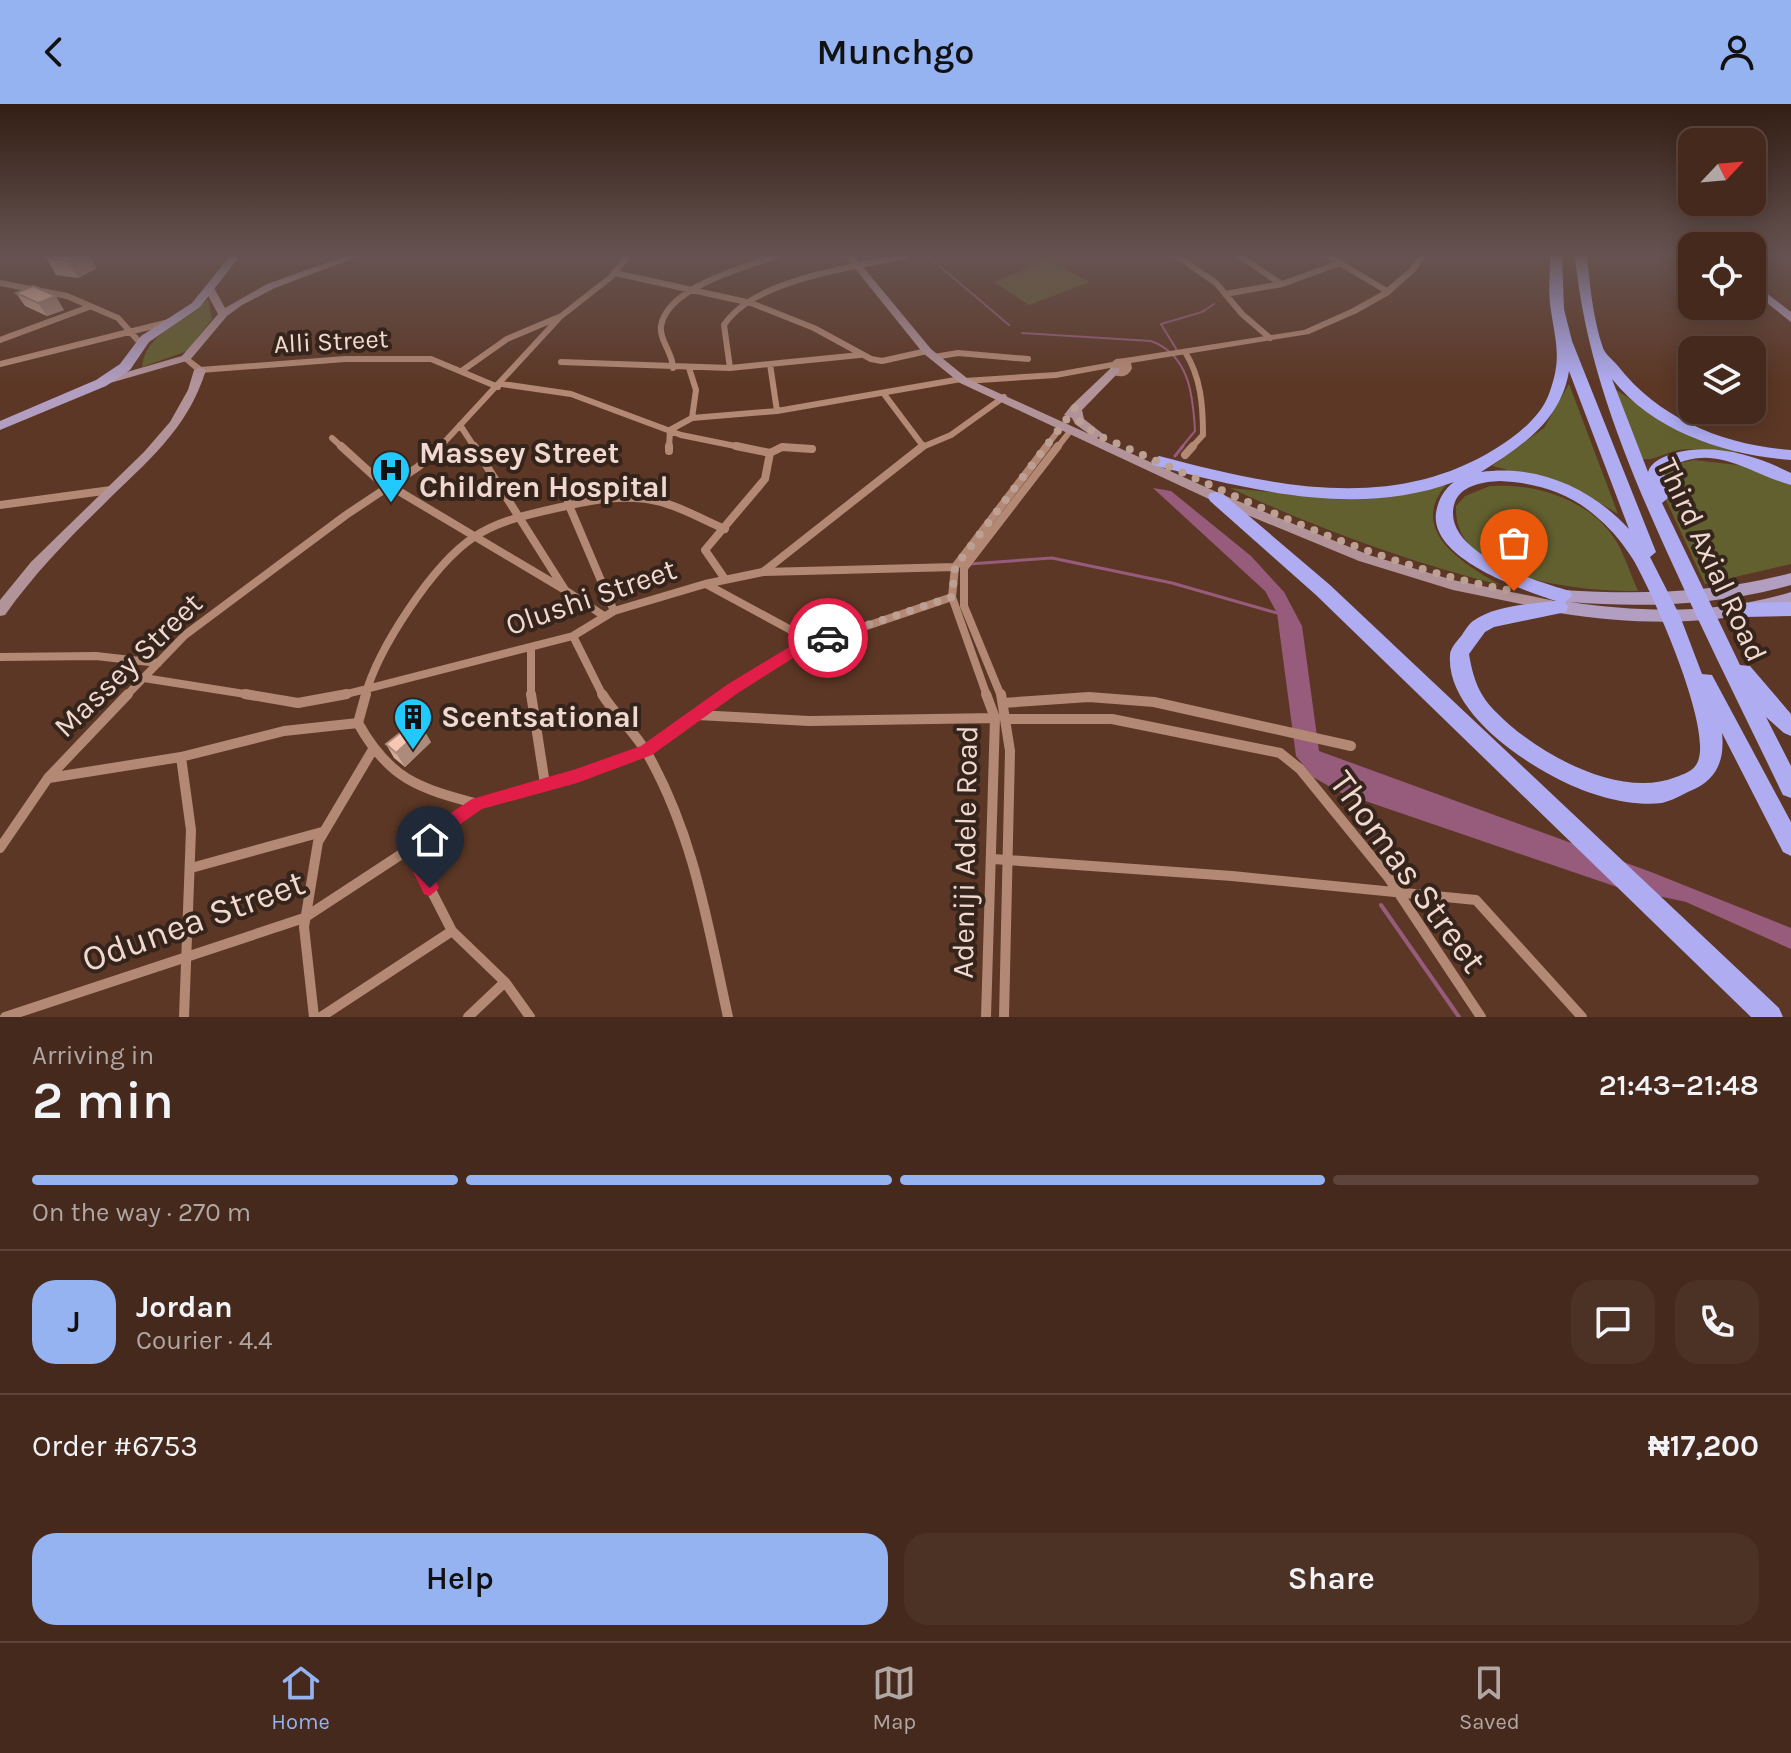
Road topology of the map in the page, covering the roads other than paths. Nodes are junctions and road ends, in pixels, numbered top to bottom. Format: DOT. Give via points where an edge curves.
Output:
graph roads {
  1 [pos="72,299"];
  2 [pos="201,299"];
  3 [pos="215,299"];
  4 [pos="249,299"];
  5 [pos="583,299"];
  6 [pos="682,299"];
  7 [pos="732,299"];
  8 [pos="759,299"];
  9 [pos="883,299"];
  10 [pos="1229,299"];
  11 [pos="1371,299"];
  12 [pos="1557,299"];
  13 [pos="1585,299"];
  14 [pos="1768,299"];
  15 [pos="751,303"];
  16 [pos="89,307"];
  17 [pos="223,314"];
  18 [pos="560,317"];
  19 [pos="1791,318"];
  20 [pos="169,322"];
  21 [pos="130,330"];
  22 [pos="1270,338"];
  23 [pos="0,340"];
  24 [pos="1565,342"];
  25 [pos="142,345"];
  26 [pos="1597,350"];
  27 [pos="1185,352"];
  28 [pos="931,354"];
  29 [pos="861,355"];
  30 [pos="186,358"];
  31 [pos="1028,359"];
  32 [pos="561,362"];
  33 [pos="0,364"];
  34 [pos="770,364"];
  35 [pos="1123,365"];
  36 [pos="673,368"];
  37 [pos="689,368"];
  38 [pos="730,368"];
  39 [pos="200,370"];
  40 [pos="463,370"];
  41 [pos="962,380"];
  42 [pos="101,383"];
  43 [pos="500,385"];
  44 [pos="884,394"];
  45 [pos="1004,397"];
  46 [pos="1075,408"];
  47 [pos="777,411"];
  48 [pos="692,418"];
  49 [pos="460,425"];
  50 [pos="0,426"];
  51 [pos="1066,428"];
  52 [pos="670,430"];
  53 [pos="332,438"];
  54 [pos="923,446"];
  55 [pos="812,449"];
  56 [pos="669,451"];
  57 [pos="770,453"];
  58 [pos="1185,455"];
  59 [pos="1791,455"];
  60 [pos="1159,461"];
  61 [pos="1791,480"];
  62 [pos="390,485"];
  63 [pos="111,490"];
  64 [pos="1213,491"];
  65 [pos="568,503"];
  66 [pos="0,505"];
  67 [pos="518,517"];
  68 [pos="1248,517"];
  69 [pos="725,529"];
  70 [pos="475,536"];
  71 [pos="955,567"];
  72 [pos="763,572"];
  73 [pos="725,579"];
  74 [pos="1791,579"];
  75 [pos="705,584"];
  76 [pos="1689,584"];
  77 [pos="565,590"];
  78 [pos="952,597"];
  79 [pos="1791,598"];
  80 [pos="1561,601"];
  81 [pos="1791,609"];
  82 [pos="1744,610"];
  83 [pos="0,611"];
  84 [pos="614,611"];
  85 [pos="604,616"];
  86 [pos="1677,627"];
  87 [pos="573,636"];
  88 [pos="813,642"];
  89 [pos="531,647"];
  90 [pos="0,657"];
  91 [pos="158,663"];
  92 [pos="144,678"];
  93 [pos="367,687"];
  94 [pos="1003,703"];
  95 [pos="697,715"];
  96 [pos="1001,718"];
  97 [pos="358,723"];
  98 [pos="1791,727"];
  99 [pos="1346,745"];
  100 [pos="646,750"];
  101 [pos="372,751"];
  102 [pos="181,757"];
  103 [pos="48,778"];
  104 [pos="545,784"];
  105 [pos="1791,788"];
  106 [pos="478,804"];
  107 [pos="322,832"];
  108 [pos="1791,845"];
  109 [pos="0,848"];
  110 [pos="410,849"];
  111 [pos="993,859"];
  112 [pos="1009,860"];
  113 [pos="191,868"];
  114 [pos="1395,891"];
  115 [pos="304,918"];
  116 [pos="452,931"];
  117 [pos="189,954"];
  118 [pos="505,982"];
  119 [pos="18,1014"];
  120 [pos="5,1017"];
  121 [pos="184,1017"];
  122 [pos="314,1017"];
  123 [pos="321,1017"];
  124 [pos="468,1017"];
  125 [pos="530,1017"];
  126 [pos="728,1017"];
  127 [pos="986,1017"];
  128 [pos="1004,1017"];
  129 [pos="1481,1017"];
  130 [pos="1582,1017"];
  131 [pos="1770,1017"];
  1 -- 16 [label="street"];
  2 -- 20 [label="main road"];
  3 -- 17 [label="main road"];
  4 -- 17 [label="main road"];
  5 -- 18 [label="street"];
  6 -- 36 [label="street" via="662,321"];
  7 -- 15 [label="street"];
  8 -- 15 [label="street"];
  9 -- 28 [label="main road"];
  10 -- 22 [label="street"];
  11 -- 22 [label="street" via="1306,332"];
  12 -- 24 [label="highway"];
  13 -- 26 [label="highway, Third Axial Road"];
  14 -- 19 [label="main road"];
  15 -- 29 [label="street" via="814,328"];
  15 -- 38 [label="street" via="725,321"];
  16 -- 21 [label="street" via="118,318"];
  16 -- 23 [label="street"];
  17 -- 30 [label="main road"];
  18 -- 40 [label="street" via="528,328"];
  18 -- 43 [label="street, Massey Street"];
  20 -- 21 [label="street"];
  20 -- 25 [label="main road"];
  21 -- 25 [label="street"];
  21 -- 33 [label="street"];
  22 -- 27 [label="street"];
  24 -- 60 [label="highway" via="1554,399 1528,432 1479,468 1435,483 1362,492 1288,490"];
  24 -- 86 [label="highway, Third Axial Road"];
  25 -- 42 [label="main road" via="132,362"];
  26 -- 59 [label="highway" via="1637,398 1670,420 1739,447"];
  26 -- 76 [label="highway, Third Axial Road" via="1629,446"];
  27 -- 35 [label="street"];
  27 -- 58 [label="street" via="1204,416 1203,435"];
  28 -- 29 [label="street" via="882,361"];
  28 -- 31 [label="street"];
  28 -- 41 [label="main road"];
  29 -- 34 [label="street"];
  30 -- 39 [label="street"];
  30 -- 42 [label="main road"];
  32 -- 36 [label="street"];
  34 -- 38 [label="street"];
  34 -- 47 [label="street"];
  35 -- 41 [label="street"];
  35 -- 46 [label="main road, Adeniji Adele Road"];
  36 -- 37 [label="street"];
  37 -- 38 [label="street"];
  37 -- 48 [label="street" via="696,390"];
  39 -- 40 [label="street, Alli Street" via="403,358 431,359"];
  39 -- 63 [label="main road" via="194,393 166,436"];
  40 -- 43 [label="street, Alli Street"];
  41 -- 44 [label="street"];
  41 -- 45 [label="main road"];
  42 -- 50 [label="main road"];
  43 -- 49 [label="street, Massey Street"];
  43 -- 52 [label="street, Alli Street" via="571,394"];
  44 -- 47 [label="street"];
  44 -- 54 [label="street"];
  45 -- 51 [label="main road"];
  45 -- 54 [label="street, Olushi Street" via="951,435"];
  46 -- 51 [label="main road, Adeniji Adele Road"];
  46 -- 60 [label="main road" via="1079,421 1090,430"];
  47 -- 48 [label="street"];
  48 -- 52 [label="street"];
  49 -- 62 [label="street, Massey Street" via="418,467"];
  49 -- 67 [label="street"];
  51 -- 64 [label="main road"];
  51 -- 71 [label="street, Adeniji Adele Road"];
  51 -- 94 [label="street, Adeniji Adele Road" via="972,558 960,583 967,621"];
  52 -- 56 [label="street"];
  52 -- 57 [label="street, Alli Street"];
  53 -- 62 [label="street"];
  54 -- 72 [label="street, Olushi Street"];
  55 -- 57 [label="street, Alli Street" via="782,447"];
  57 -- 69 [label="street" via="765,479"];
  60 -- 64 [label="main road"];
  61 -- 76 [label="highway" via="1721,456 1677,457 1656,469 1655,483"];
  62 -- 70 [label="street"];
  62 -- 91 [label="street, Massey Street" via="208,618"];
  63 -- 66 [label="street"];
  63 -- 83 [label="main road" via="29,572"];
  64 -- 68 [label="highway"];
  64 -- 80 [label="main road" via="1388,560"];
  65 -- 67 [label="street"];
  65 -- 69 [label="street" via="606,497 657,501"];
  65 -- 84 [label="street"];
  67 -- 70 [label="street"];
  67 -- 77 [label="street"];
  68 -- 80 [label="main road" via="1401,570"];
  68 -- 131 [label="highway"];
  69 -- 73 [label="street" via="705,550"];
  70 -- 77 [label="street"];
  70 -- 93 [label="street" via="401,620"];
  71 -- 72 [label="street"];
  71 -- 78 [label="street, Adeniji Adele Road"];
  72 -- 73 [label="street, Olushi Street"];
  73 -- 75 [label="street, Olushi Street"];
  74 -- 80 [label="main road" via="1679,599"];
  75 -- 84 [label="street, Olushi Street"];
  75 -- 88 [label="street"];
  76 -- 98 [label="highway" via="1751,685"];
  76 -- 105 [label="highway, Third Axial Road"];
  77 -- 85 [label="street"];
  78 -- 88 [label="street, Odunea Street"];
  78 -- 96 [label="street, Adeniji Adele Road"];
  79 -- 82 [label="main road"];
  80 -- 82 [label="main road" via="1616,616"];
  80 -- 86 [label="highway" via="1483,565 1449,531 1445,504 1452,494 1473,481 1513,477 1563,488 1615,523 1629,540"];
  80 -- 86 [label="highway" via="1476,628 1460,654 1465,685 1496,727 1557,771 1586,782 1644,793 1678,788 1707,770 1713,752 1710,728"];
  81 -- 82 [label="highway"];
  84 -- 85 [label="street, Olushi Street"];
  85 -- 87 [label="street, Olushi Street"];
  86 -- 108 [label="highway"];
  87 -- 89 [label="street, Olushi Street"];
  87 -- 100 [label="street" via="604,698"];
  88 -- 95 [label="street, Odunea Street"];
  89 -- 93 [label="street, Olushi Street"];
  89 -- 104 [label="street" via="530,687"];
  90 -- 91 [label="street" via="96,656"];
  91 -- 92 [label="street, Massey Street"];
  92 -- 93 [label="street, Olushi Street" via="298,703"];
  92 -- 103 [label="street, Massey Street"];
  93 -- 97 [label="street"];
  94 -- 96 [label="street, Adeniji Adele Road"];
  94 -- 99 [label="street" via="1117,699"];
  95 -- 96 [label="street, Thomas Street" via="851,723"];
  95 -- 100 [label="street, Odunea Street"];
  96 -- 111 [label="street, Adeniji Adele Road"];
  96 -- 112 [label="street, Adeniji Adele Road"];
  96 -- 114 [label="street, Thomas Street" via="1112,719 1280,753 1300,769"];
  97 -- 101 [label="street"];
  97 -- 102 [label="street" via="284,731"];
  100 -- 104 [label="street, Odunea Street"];
  100 -- 126 [label="street" via="690,847"];
  101 -- 106 [label="street" via="400,780"];
  101 -- 107 [label="street"];
  102 -- 103 [label="street"];
  102 -- 113 [label="street"];
  103 -- 109 [label="street, Massey Street"];
  104 -- 106 [label="street, Odunea Street"];
  106 -- 110 [label="street, Odunea Street"];
  107 -- 113 [label="street"];
  107 -- 115 [label="street"];
  110 -- 115 [label="street, Odunea Street"];
  110 -- 116 [label="street"];
  111 -- 112 [label="street"];
  111 -- 127 [label="street, Adeniji Adele Road"];
  112 -- 114 [label="street"];
  112 -- 128 [label="street, Adeniji Adele Road"];
  113 -- 117 [label="street"];
  114 -- 129 [label="street, Thomas Street"];
  114 -- 130 [label="street" via="1476,900"];
  115 -- 117 [label="street, Odunea Street"];
  115 -- 122 [label="street"];
  116 -- 118 [label="street"];
  116 -- 123 [label="street"];
  117 -- 119 [label="street, Odunea Street"];
  117 -- 121 [label="street"];
  118 -- 124 [label="street"];
  118 -- 125 [label="street"];
  119 -- 120 [label="street, Odunea Street"];
}
